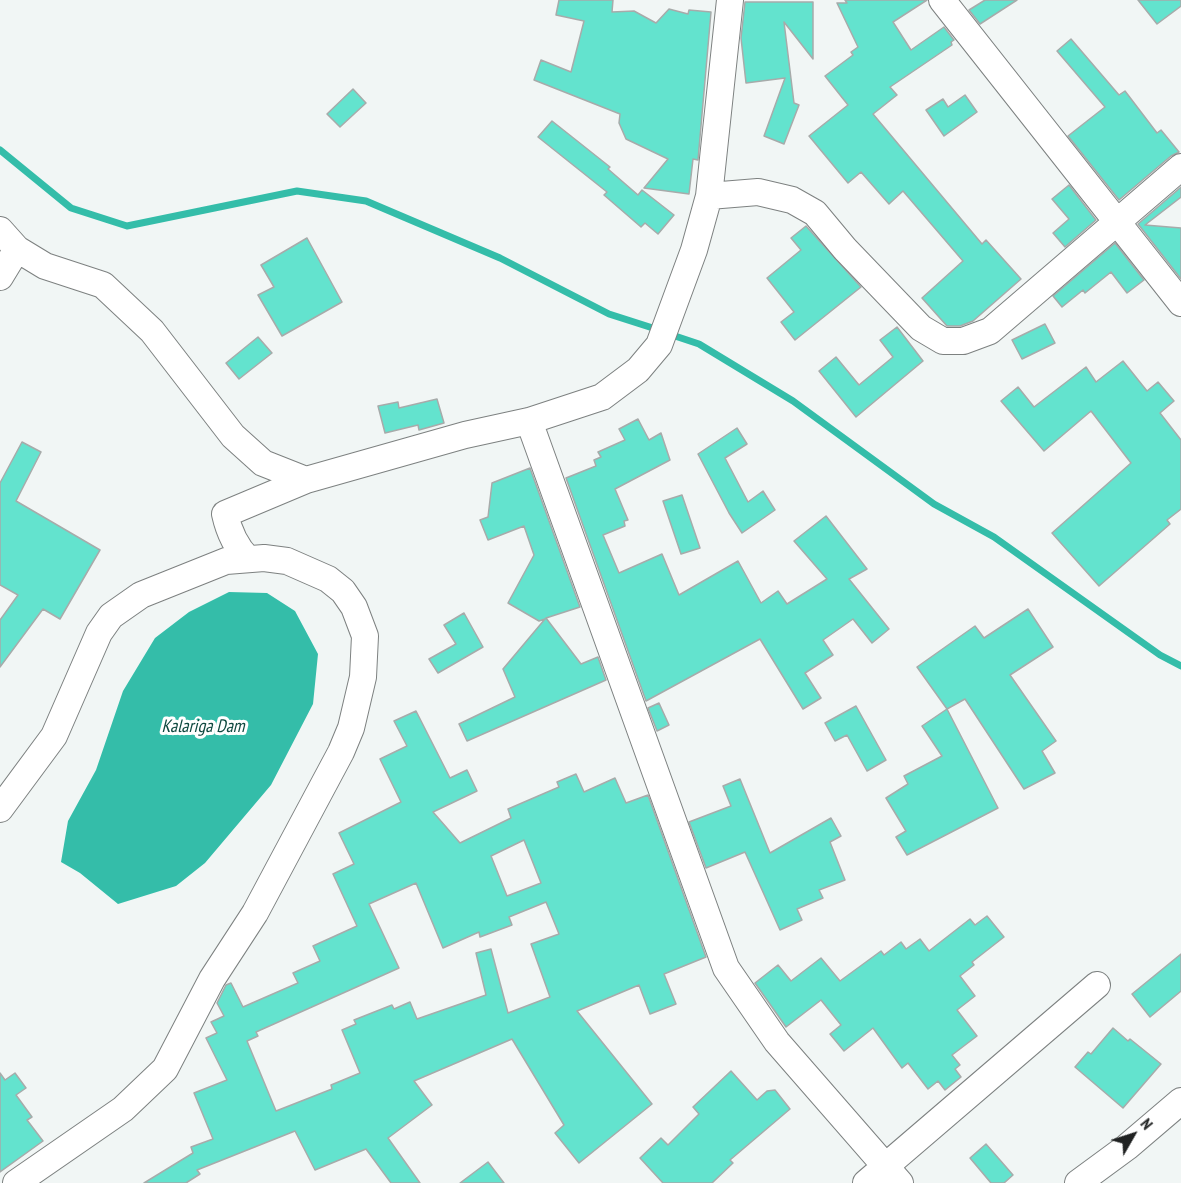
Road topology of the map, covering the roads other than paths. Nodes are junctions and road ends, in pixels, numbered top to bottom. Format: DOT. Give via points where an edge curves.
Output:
graph roads {
  1 [pos="730,0"];
  2 [pos="942,0"];
  3 [pos="1181,167"];
  4 [pos="709,195"];
  5 [pos="1118,220"];
  6 [pos="0,230"];
  7 [pos="17,249"];
  8 [pos="0,277"];
  9 [pos="1181,303"];
  10 [pos="529,421"];
  11 [pos="306,480"];
  12 [pos="248,559"];
  13 [pos="0,810"];
  14 [pos="1097,984"];
  15 [pos="1181,1101"];
  16 [pos="883,1177"];
  17 [pos="16,1183"];
  18 [pos="1078,1183"];
  1 -- 4 [label="street"];
  2 -- 5 [label="street"];
  3 -- 5 [label="street"];
  4 -- 5 [label="street" via="758,192 792,200 815,213 921,328 943,341 963,341 990,331"];
  4 -- 10 [label="street" via="694,250 659,345 638,370 602,397"];
  5 -- 9 [label="street"];
  6 -- 7 [label="street"];
  7 -- 8 [label="street"];
  7 -- 11 [label="street" via="45,266 103,285 152,331 233,436 263,463"];
  10 -- 11 [label="street"];
  10 -- 16 [label="street" via="726,968 777,1042"];
  11 -- 12 [label="street" via="225,514 237,548"];
  12 -- 13 [label="street" via="226,561 172,581 141,595 111,616 99,633 54,736"];
  12 -- 17 [label="street" via="287,561 315,572 343,591 354,607 365,636 363,677 351,728 319,798 301,823 255,913 212,979 165,1069 123,1109"];
  14 -- 16 [label="street"];
  15 -- 18 [label="street"];
}
